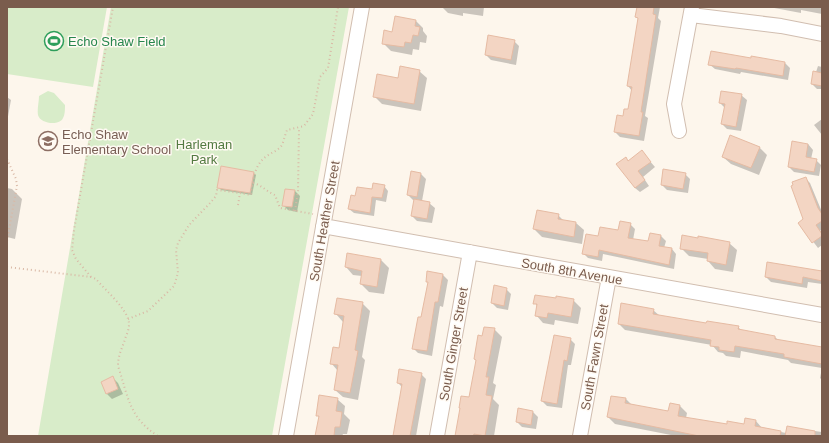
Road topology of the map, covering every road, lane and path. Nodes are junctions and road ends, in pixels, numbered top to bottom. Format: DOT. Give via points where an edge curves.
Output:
graph roads {
  1 [pos="113,7"];
  2 [pos="338,7"];
  3 [pos="362,7"];
  4 [pos="692,11"];
  5 [pos="822,34"];
  6 [pos="298,128"];
  7 [pos="679,131"];
  8 [pos="7,159"];
  9 [pos="253,183"];
  10 [pos="240,193"];
  11 [pos="238,205"];
  12 [pos="295,211"];
  13 [pos="324,221"];
  14 [pos="7,241"];
  15 [pos="470,252"];
  16 [pos="7,267"];
  17 [pos="91,277"];
  18 [pos="609,277"];
  19 [pos="822,315"];
  20 [pos="128,319"];
  21 [pos="158,436"];
  22 [pos="286,436"];
  23 [pos="437,436"];
  24 [pos="580,436"];
  1 -- 17 [label="path" via="73,237 72,250 76,259"];
  2 -- 6 [label="path" via="329,66 320,77 313,114 304,126"];
  3 -- 13 [label="street, South Heather Street"];
  4 -- 5 [label="street"];
  4 -- 7 [label="street" via="674,104"];
  6 -- 9 [label="path" via="287,130 282,144 258,165"];
  6 -- 12 [label="path" via="298,191"];
  8 -- 14 [label="path" via="17,186"];
  9 -- 10 [label="path" via="252,195"];
  9 -- 12 [label="path" via="275,195 280,208"];
  10 -- 11 [label="path"];
  10 -- 20 [label="path" via="218,190 212,202 189,225 178,243 178,273 174,286 148,311"];
  12 -- 13 [label="path"];
  13 -- 15 [label="street, South 8th Avenue"];
  13 -- 22 [label="street, South Heather Street"];
  15 -- 18 [label="street, South 8th Avenue"];
  15 -- 23 [label="street, South Ginger Street"];
  16 -- 17 [label="path"];
  17 -- 20 [label="path" via="96,279 120,306"];
  18 -- 19 [label="street, South 8th Avenue"];
  18 -- 24 [label="street, South Fawn Street"];
  20 -- 21 [label="path" via="128,332 118,357 118,366 134,413 144,426"];
}
